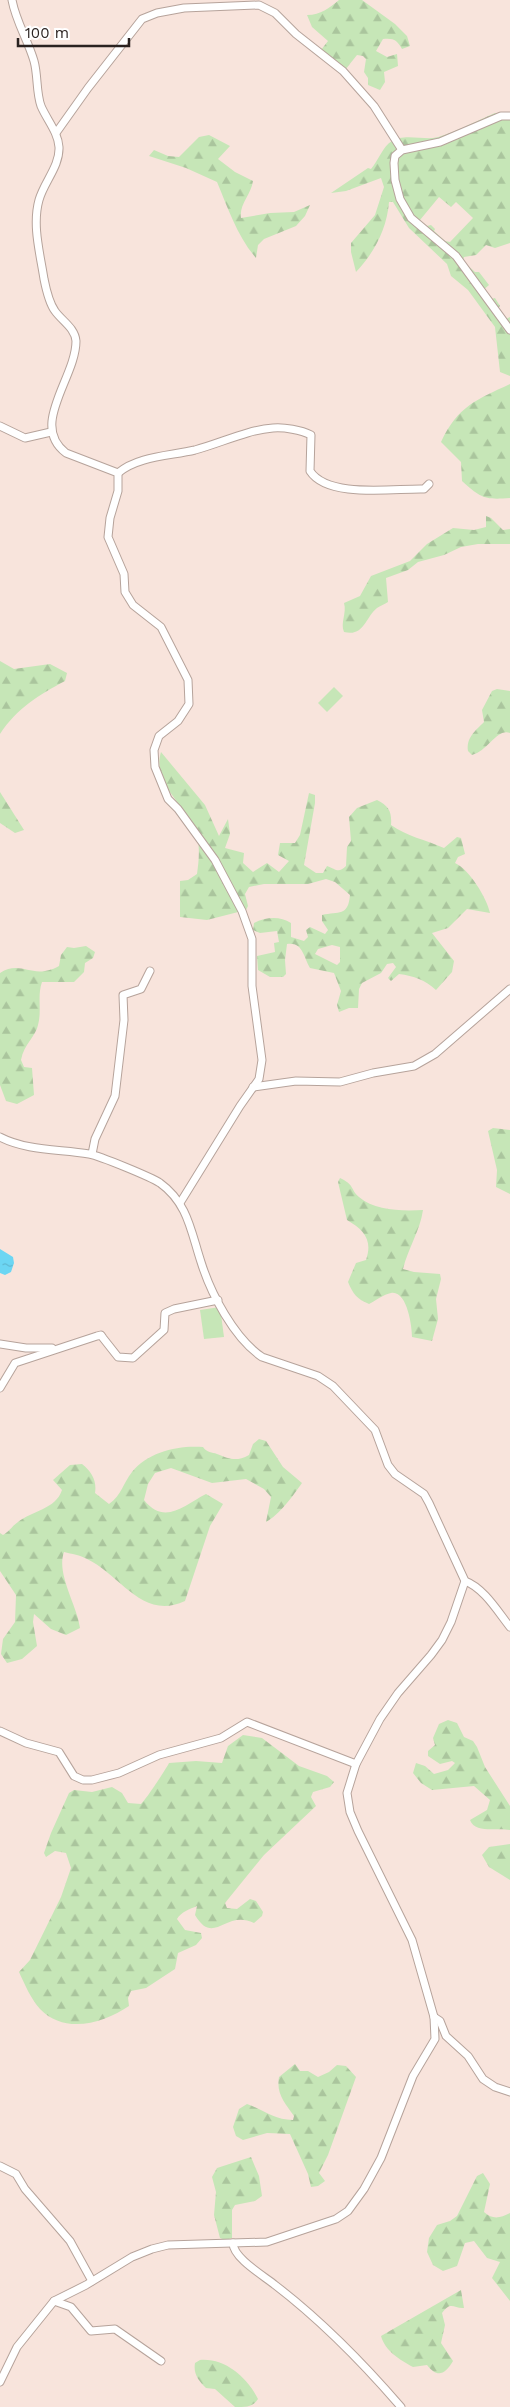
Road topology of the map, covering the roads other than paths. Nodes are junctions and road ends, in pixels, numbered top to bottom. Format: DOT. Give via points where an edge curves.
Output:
graph roads {
  1 [pos="12,0"];
  2 [pos="510,116"];
  3 [pos="56,133"];
  4 [pos="402,150"];
  5 [pos="510,330"];
  6 [pos="0,426"];
  7 [pos="51,432"];
  8 [pos="118,473"];
  9 [pos="429,484"];
  10 [pos="150,971"];
  11 [pos="510,989"];
  12 [pos="254,1087"];
  13 [pos="0,1136"];
  14 [pos="92,1154"];
  15 [pos="180,1203"];
  16 [pos="218,1300"];
  17 [pos="0,1344"];
  18 [pos="58,1348"];
  19 [pos="0,1388"];
  20 [pos="465,1581"];
  21 [pos="510,1627"];
  22 [pos="0,1731"];
  23 [pos="356,1764"];
  24 [pos="434,2017"];
  25 [pos="510,2092"];
  26 [pos="0,2166"];
  27 [pos="233,2244"];
  28 [pos="92,2280"];
  29 [pos="54,2301"];
  30 [pos="161,2361"];
  31 [pos="0,2382"];
  32 [pos="401,2407"];
  1 -- 3 [label="street" via="34,60 40,104"];
  2 -- 4 [label="street" via="501,116 440,142"];
  3 -- 4 [label="street" via="142,20 184,8 259,5 275,13 343,71 374,106"];
  3 -- 7 [label="street" via="58,157 42,192 36,219 47,290 54,310 75,334 76,344 53,414"];
  4 -- 5 [label="street" via="395,156 395,180 400,199 411,218 456,256"];
  6 -- 7 [label="street" via="24,438"];
  7 -- 8 [label="street" via="59,448 66,453"];
  8 -- 9 [label="street" via="132,464 276,428 311,435 310,471 318,479 334,486 370,490 424,489"];
  8 -- 12 [label="street" via="118,491 108,528 111,546 124,574 125,592 133,605 161,627 188,680 189,704 178,721 159,736 154,750 155,767 168,799 215,860 242,910 252,939 252,986 262,1060 259,1079"];
  10 -- 14 [label="street" via="141,989 123,994 123,1027 115,1096 95,1139"];
  11 -- 12 [label="street" via="435,1054 414,1066 340,1082 296,1081"];
  12 -- 15 [label="street"];
  13 -- 14 [label="street" via="22,1145"];
  14 -- 15 [label="street" via="160,1183"];
  15 -- 16 [label="street"];
  16 -- 18 [label="street" via="165,1313 164,1330 133,1358 118,1357 101,1335"];
  16 -- 20 [label="street" via="230,1324 254,1351 325,1380 375,1430 388,1465 400,1479 424,1494"];
  17 -- 18 [label="street"];
  18 -- 19 [label="street" via="15,1363"];
  20 -- 21 [label="street" via="480,1592"];
  20 -- 23 [label="street" via="442,1640 398,1693"];
  22 -- 23 [label="street" via="26,1743 59,1752 74,1776 83,1780 106,1777 159,1755 220,1738 247,1722"];
  23 -- 24 [label="street" via="347,1793 350,1812 412,1940"];
  24 -- 25 [label="street" via="483,2079"];
  24 -- 27 [label="street" via="435,2039 414,2076 380,2158 348,2211 336,2219 272,2240"];
  26 -- 28 [label="street" via="16,2174 70,2241"];
  27 -- 28 [label="street" via="168,2245 152,2249"];
  27 -- 32 [label="street" via="238,2256 331,2333"];
  28 -- 29 [label="street"];
  29 -- 30 [label="street" via="71,2308 91,2331 115,2330"];
  29 -- 31 [label="street" via="17,2347"];
}
